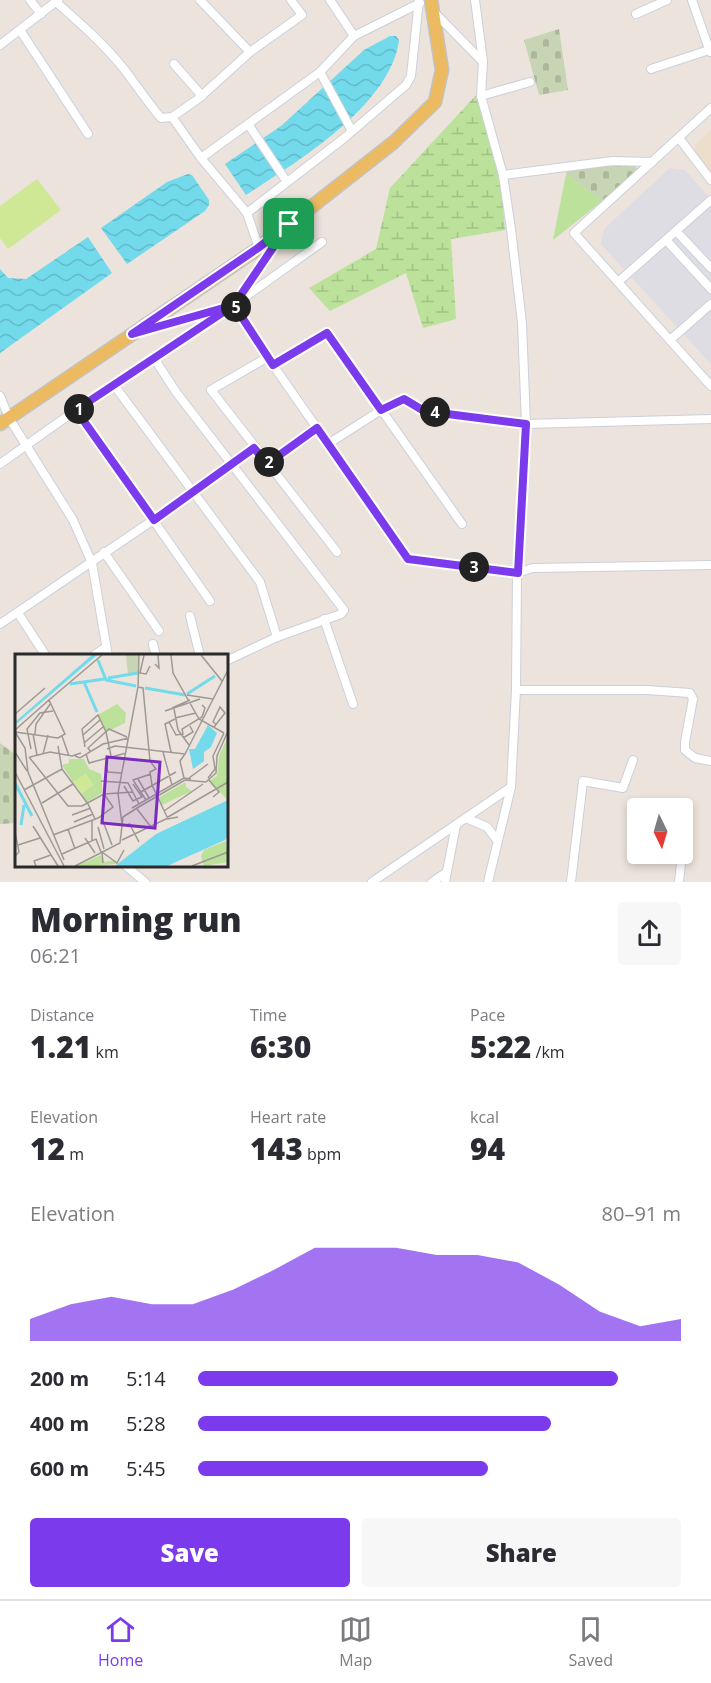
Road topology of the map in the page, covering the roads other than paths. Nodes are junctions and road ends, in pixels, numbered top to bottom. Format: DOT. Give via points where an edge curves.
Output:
graph roads {
  1 [pos="30,0"];
  2 [pos="200,0"];
  3 [pos="291,0"];
  4 [pos="330,0"];
  5 [pos="475,0"];
  6 [pos="668,0"];
  7 [pos="692,0"];
  8 [pos="57,1"];
  9 [pos="426,3"];
  10 [pos="41,14"];
  11 [pos="636,14"];
  12 [pos="20,30"];
  13 [pos="354,36"];
  14 [pos="0,45"];
  15 [pos="250,52"];
  16 [pos="710,52"];
  17 [pos="483,62"];
  18 [pos="174,64"];
  19 [pos="651,69"];
  20 [pos="320,72"];
  21 [pos="530,82"];
  22 [pos="202,96"];
  23 [pos="481,96"];
  24 [pos="711,108"];
  25 [pos="172,117"];
  26 [pos="248,124"];
  27 [pos="352,131"];
  28 [pos="88,134"];
  29 [pos="679,138"];
  30 [pos="201,158"];
  31 [pos="652,162"];
  32 [pos="503,175"];
  33 [pos="711,180"];
  34 [pos="287,182"];
  35 [pos="711,200"];
  36 [pos="247,213"];
  37 [pos="289,224"];
  38 [pos="676,231"];
  39 [pos="666,240"];
  40 [pos="322,242"];
  41 [pos="258,248"];
  42 [pos="711,268"];
  43 [pos="618,282"];
  44 [pos="711,289"];
  45 [pos="711,304"];
  46 [pos="234,305"];
  47 [pos="132,334"];
  48 [pos="670,340"];
  49 [pos="268,357"];
  50 [pos="154,358"];
  51 [pos="273,365"];
  52 [pos="114,385"];
  53 [pos="711,386"];
  54 [pos="0,396"];
  55 [pos="76,410"];
  56 [pos="381,410"];
  57 [pos="711,419"];
  58 [pos="5,421"];
  59 [pos="526,424"];
  60 [pos="317,428"];
  61 [pos="328,444"];
  62 [pos="26,446"];
  63 [pos="254,448"];
  64 [pos="0,464"];
  65 [pos="267,464"];
  66 [pos="232,465"];
  67 [pos="193,494"];
  68 [pos="154,520"];
  69 [pos="462,524"];
  70 [pos="104,552"];
  71 [pos="337,552"];
  72 [pos="92,563"];
  73 [pos="711,565"];
  74 [pos="518,573"];
  75 [pos="210,601"];
  76 [pos="18,613"];
  77 [pos="190,616"];
  78 [pos="324,619"];
  79 [pos="1,622"];
  80 [pos="159,631"];
  81 [pos="277,637"];
  82 [pos="153,644"];
  83 [pos="107,651"];
  84 [pos="45,654"];
  85 [pos="156,654"];
  86 [pos="200,654"];
  87 [pos="228,660"];
  88 [pos="516,690"];
  89 [pos="354,704"];
  90 [pos="633,760"];
  91 [pos="711,760"];
  92 [pos="511,787"];
  93 [pos="466,818"];
  94 [pos="456,825"];
  95 [pos="497,840"];
  96 [pos="681,864"];
  97 [pos="127,867"];
  98 [pos="447,872"];
  99 [pos="145,882"];
  100 [pos="372,882"];
  101 [pos="432,882"];
  102 [pos="445,882"];
  103 [pos="489,882"];
  104 [pos="572,882"];
  105 [pos="679,882"];
  1 -- 10 [label="street"];
  2 -- 15 [label="street"];
  3 -- 15 [label="street" via="302,15"];
  4 -- 13 [label="street"];
  5 -- 17 [label="street"];
  6 -- 11 [label="street"];
  7 -- 16 [label="street"];
  8 -- 10 [label="street"];
  8 -- 25 [label="street" via="123,69 161,118"];
  9 -- 13 [label="street"];
  9 -- 17 [label="street"];
  9 -- 27 [label="street" via="406,85"];
  9 -- 37 [label="main road" via="442,70 435,102 394,142"];
  10 -- 12 [label="street"];
  12 -- 14 [label="street"];
  12 -- 28 [label="street"];
  13 -- 20 [label="street"];
  15 -- 22 [label="street"];
  16 -- 19 [label="street"];
  17 -- 23 [label="street"];
  18 -- 22 [label="street"];
  20 -- 26 [label="street"];
  20 -- 27 [label="street"];
  21 -- 23 [label="street"];
  22 -- 25 [label="street"];
  23 -- 32 [label="street"];
  24 -- 29 [label="street"];
  25 -- 30 [label="street"];
  26 -- 30 [label="street"];
  26 -- 34 [label="street"];
  27 -- 34 [label="street"];
  29 -- 31 [label="street"];
  29 -- 33 [label="street"];
  30 -- 36 [label="street"];
  31 -- 32 [label="street" via="612,161"];
  31 -- 43 [label="street" via="574,233"];
  32 -- 59 [label="street" via="522,323"];
  34 -- 36 [label="street"];
  35 -- 38 [label="street"];
  36 -- 41 [label="street"];
  37 -- 41 [label="main road"];
  37 -- 46 [label="street"];
  38 -- 39 [label="street"];
  38 -- 42 [label="street"];
  39 -- 43 [label="street"];
  39 -- 44 [label="street"];
  40 -- 46 [label="street"];
  41 -- 47 [label="main road"];
  43 -- 48 [label="street"];
  45 -- 48 [label="street"];
  46 -- 47 [label="street"];
  46 -- 49 [label="street"];
  46 -- 50 [label="street"];
  47 -- 58 [label="main road"];
  48 -- 53 [label="street"];
  49 -- 51 [label="street"];
  49 -- 63 [label="street" via="211,390"];
  50 -- 52 [label="street"];
  50 -- 66 [label="street"];
  51 -- 56 [label="street" via="327,333"];
  51 -- 60 [label="street"];
  52 -- 55 [label="street"];
  52 -- 67 [label="street"];
  54 -- 58 [label="street"];
  55 -- 62 [label="street"];
  55 -- 68 [label="street"];
  56 -- 59 [label="street" via="404,399 424,411"];
  56 -- 61 [label="street"];
  56 -- 69 [label="street"];
  57 -- 59 [label="street"];
  58 -- 62 [label="street"];
  59 -- 74 [label="street"];
  60 -- 61 [label="street"];
  60 -- 65 [label="street"];
  61 -- 74 [label="street" via="408,559"];
  62 -- 64 [label="street"];
  62 -- 72 [label="street" via="73,520"];
  63 -- 65 [label="street"];
  63 -- 66 [label="street"];
  65 -- 71 [label="street"];
  66 -- 67 [label="street"];
  66 -- 78 [label="street" via="344,609"];
  67 -- 68 [label="street"];
  67 -- 81 [label="street" via="260,582"];
  68 -- 70 [label="street"];
  68 -- 75 [label="street"];
  70 -- 72 [label="street"];
  70 -- 80 [label="street"];
  72 -- 76 [label="street"];
  72 -- 83 [label="street"];
  73 -- 74 [label="street" via="533,568"];
  74 -- 88 [label="street"];
  76 -- 79 [label="street"];
  76 -- 84 [label="street"];
  77 -- 86 [label="street"];
  78 -- 81 [label="street"];
  78 -- 89 [label="street"];
  81 -- 87 [label="street"];
  82 -- 85 [label="street"];
  88 -- 91 [label="street" via="690,693 693,699 685,750 695,758"];
  88 -- 92 [label="street"];
  90 -- 104 [label="street" via="623,788 583,781"];
  92 -- 93 [label="street"];
  92 -- 95 [label="street"];
  93 -- 94 [label="street"];
  93 -- 95 [label="street" via="487,827"];
  94 -- 98 [label="street"];
  94 -- 100 [label="street"];
  95 -- 103 [label="street"];
  96 -- 105 [label="street"];
  97 -- 99 [label="street"];
  98 -- 101 [label="street"];
  98 -- 102 [label="street"];
}
